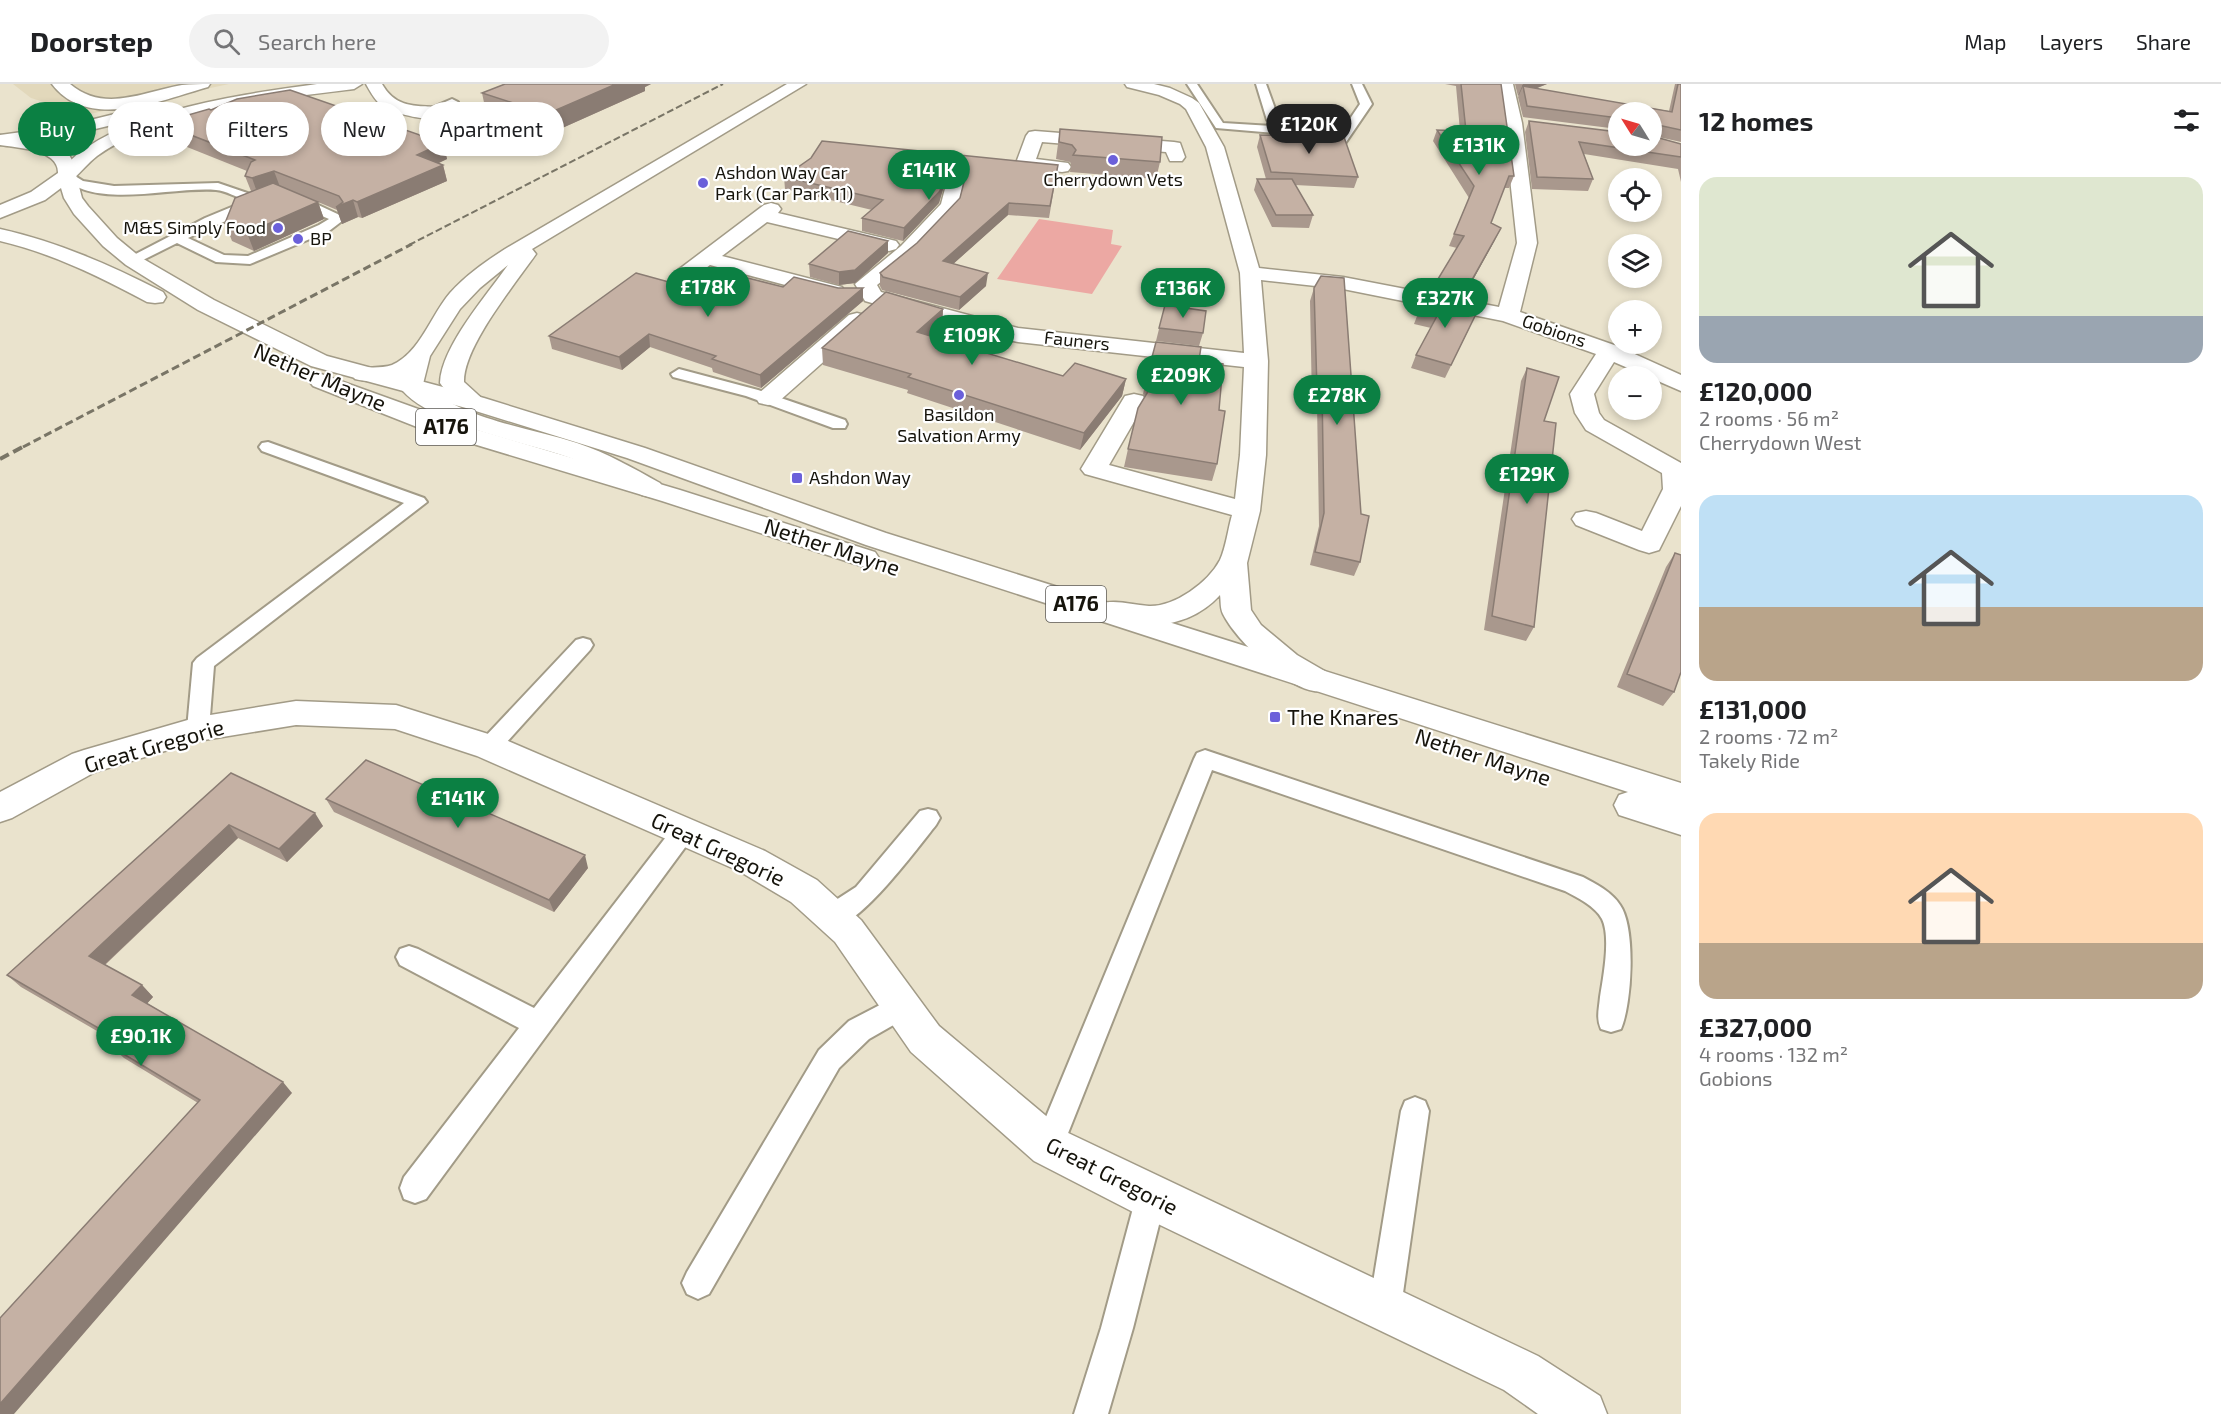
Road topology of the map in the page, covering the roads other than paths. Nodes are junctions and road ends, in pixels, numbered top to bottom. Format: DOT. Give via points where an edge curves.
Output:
graph roads {
  1 [pos="269,84"];
  2 [pos="300,84"];
  3 [pos="354,84"];
  4 [pos="374,84"];
  5 [pos="797,84"];
  6 [pos="1133,84"];
  7 [pos="1192,84"];
  8 [pos="1261,84"];
  9 [pos="1357,84"];
  10 [pos="1505,84"];
  11 [pos="60,85"];
  12 [pos="201,91"];
  13 [pos="419,115"];
  14 [pos="0,140"];
  15 [pos="1309,142"];
  16 [pos="1176,157"];
  17 [pos="1218,157"];
  18 [pos="1062,167"];
  19 [pos="67,176"];
  20 [pos="1177,178"];
  21 [pos="954,185"];
  22 [pos="268,197"];
  23 [pos="0,212"];
  24 [pos="556,227"];
  25 [pos="0,235"];
  26 [pos="177,238"];
  27 [pos="908,250"];
  28 [pos="706,258"];
  29 [pos="133,261"];
  30 [pos="1250,273"];
  31 [pos="685,274"];
  32 [pos="875,295"];
  33 [pos="1508,315"];
  34 [pos="1608,351"];
  35 [pos="1608,353"];
  36 [pos="1616,354"];
  37 [pos="421,355"];
  38 [pos="1256,361"];
  39 [pos="363,374"];
  40 [pos="679,374"];
  41 [pos="1681,384"];
  42 [pos="411,386"];
  43 [pos="768,398"];
  44 [pos="1134,400"];
  45 [pos="475,404"];
  46 [pos="839,424"];
  47 [pos="268,447"];
  48 [pos="651,489"];
  49 [pos="1247,511"];
  50 [pos="1586,519"];
  51 [pos="1233,563"];
  52 [pos="1076,604"];
  53 [pos="583,645"];
  54 [pos="1320,683"];
  55 [pos="198,729"];
  56 [pos="489,747"];
  57 [pos="1681,796"];
  58 [pos="0,808"];
  59 [pos="928,818"];
  60 [pos="1681,821"];
  61 [pos="684,831"];
  62 [pos="831,917"];
  63 [pos="409,957"];
  64 [pos="901,1006"];
  65 [pos="1611,1020"];
  66 [pos="538,1024"];
  67 [pos="1415,1111"];
  68 [pos="1049,1146"];
  69 [pos="415,1188"];
  70 [pos="1151,1197"];
  71 [pos="698,1282"];
  72 [pos="1385,1307"];
  73 [pos="1091,1414"];
  74 [pos="1582,1414"];
  1 -- 12 [label="street"];
  2 -- 12 [label="street"];
  3 -- 19 [label="street" via="246,101 145,126 94,149"];
  4 -- 13 [label="street" via="385,100"];
  5 -- 24 [label="street"];
  6 -- 17 [label="street" via="1176,95 1193,107"];
  7 -- 8 [label="lane" via="1220,126 1297,131 1292,120 1273,120"];
  9 -- 15 [label="lane" via="1366,104 1341,142"];
  10 -- 33 [label="street" via="1519,124 1527,243"];
  11 -- 12 [label="street" via="91,103 103,105"];
  12 -- 14 [label="street" via="66,131"];
  14 -- 19 [label="street, A176" via="50,149 66,163"];
  16 -- 17 [label="street"];
  16 -- 18 [label="street" via="1174,147 1035,136 1025,163"];
  16 -- 20 [label="street"];
  17 -- 30 [label="street"];
  19 -- 22 [label="lane" via="77,184 101,189 214,186"];
  19 -- 23 [label="street" via="38,196"];
  19 -- 29 [label="street, Nether Mayne / A176" via="81,210 110,243"];
  21 -- 27 [label="street" via="950,205"];
  22 -- 26 [label="lane"];
  22 -- 26 [label="lane" via="339,218 250,260 221,258"];
  24 -- 37 [label="street" via="512,253 469,287"];
  24 -- 45 [label="street" via="525,254 455,360 452,383"];
  25 -- 48 [label="street, Nether Mayne / A176" via="76,258 329,385 495,443"];
  26 -- 29 [label="lane"];
  27 -- 28 [label="street" via="767,212"];
  27 -- 32 [label="street" via="866,284"];
  28 -- 31 [label="street"];
  28 -- 32 [label="street, Fauners" via="838,293"];
  29 -- 39 [label="street, Nether Mayne / A176" via="273,340 319,361"];
  30 -- 33 [label="street, Gobions" via="1343,283"];
  30 -- 38 [label="street"];
  32 -- 38 [label="street, Fauners" via="1018,335"];
  32 -- 43 [label="street"];
  33 -- 34 [label="street, Gobions"];
  35 -- 50 [label="street, Gobions" via="1582,394 1587,413 1595,425 1675,470 1676,489 1649,544"];
  36 -- 41 [label="street, Gobions"];
  37 -- 39 [label="street" via="397,372"];
  37 -- 42 [label="street"];
  38 -- 49 [label="street"];
  39 -- 42 [label="street, Nether Mayne / A176"];
  40 -- 43 [label="lane"];
  42 -- 45 [label="street, Nether Mayne / A176"];
  42 -- 48 [label="street" via="438,405 585,454"];
  43 -- 46 [label="lane"];
  44 -- 49 [label="street" via="1094,469"];
  45 -- 52 [label="street, Nether Mayne / A176" via="636,453 876,539"];
  47 -- 55 [label="lane" via="418,502 204,663"];
  48 -- 60 [label="street, Nether Mayne / A176"];
  49 -- 51 [label="street"];
  51 -- 52 [label="street" via="1207,594 1168,616 1142,617"];
  51 -- 54 [label="street" via="1236,611 1250,632 1286,663"];
  52 -- 54 [label="street, Nether Mayne / A176"];
  53 -- 56 [label="lane"];
  54 -- 57 [label="street, Nether Mayne / A176"];
  55 -- 56 [label="street, Great Gregorie" via="296,713 396,717"];
  55 -- 58 [label="street, Great Gregorie" via="84,763"];
  56 -- 61 [label="street, Great Gregorie"];
  59 -- 62 [label="lane" via="865,894"];
  61 -- 62 [label="street, Great Gregorie" via="804,891"];
  61 -- 66 [label="lane"];
  62 -- 64 [label="street, Great Gregorie" via="848,931"];
  63 -- 66 [label="lane"];
  64 -- 68 [label="street, Great Gregorie" via="925,1039"];
  64 -- 71 [label="lane" via="859,1030 829,1059"];
  65 -- 68 [label="lane" via="1618,949 1614,915 1599,898 1574,884 1205,759"];
  66 -- 69 [label="lane"];
  67 -- 72 [label="lane"];
  68 -- 70 [label="street, Great Gregorie"];
  70 -- 72 [label="street, Great Gregorie"];
  70 -- 73 [label="lane"];
  72 -- 74 [label="street, Great Gregorie" via="1521,1373"];
}
